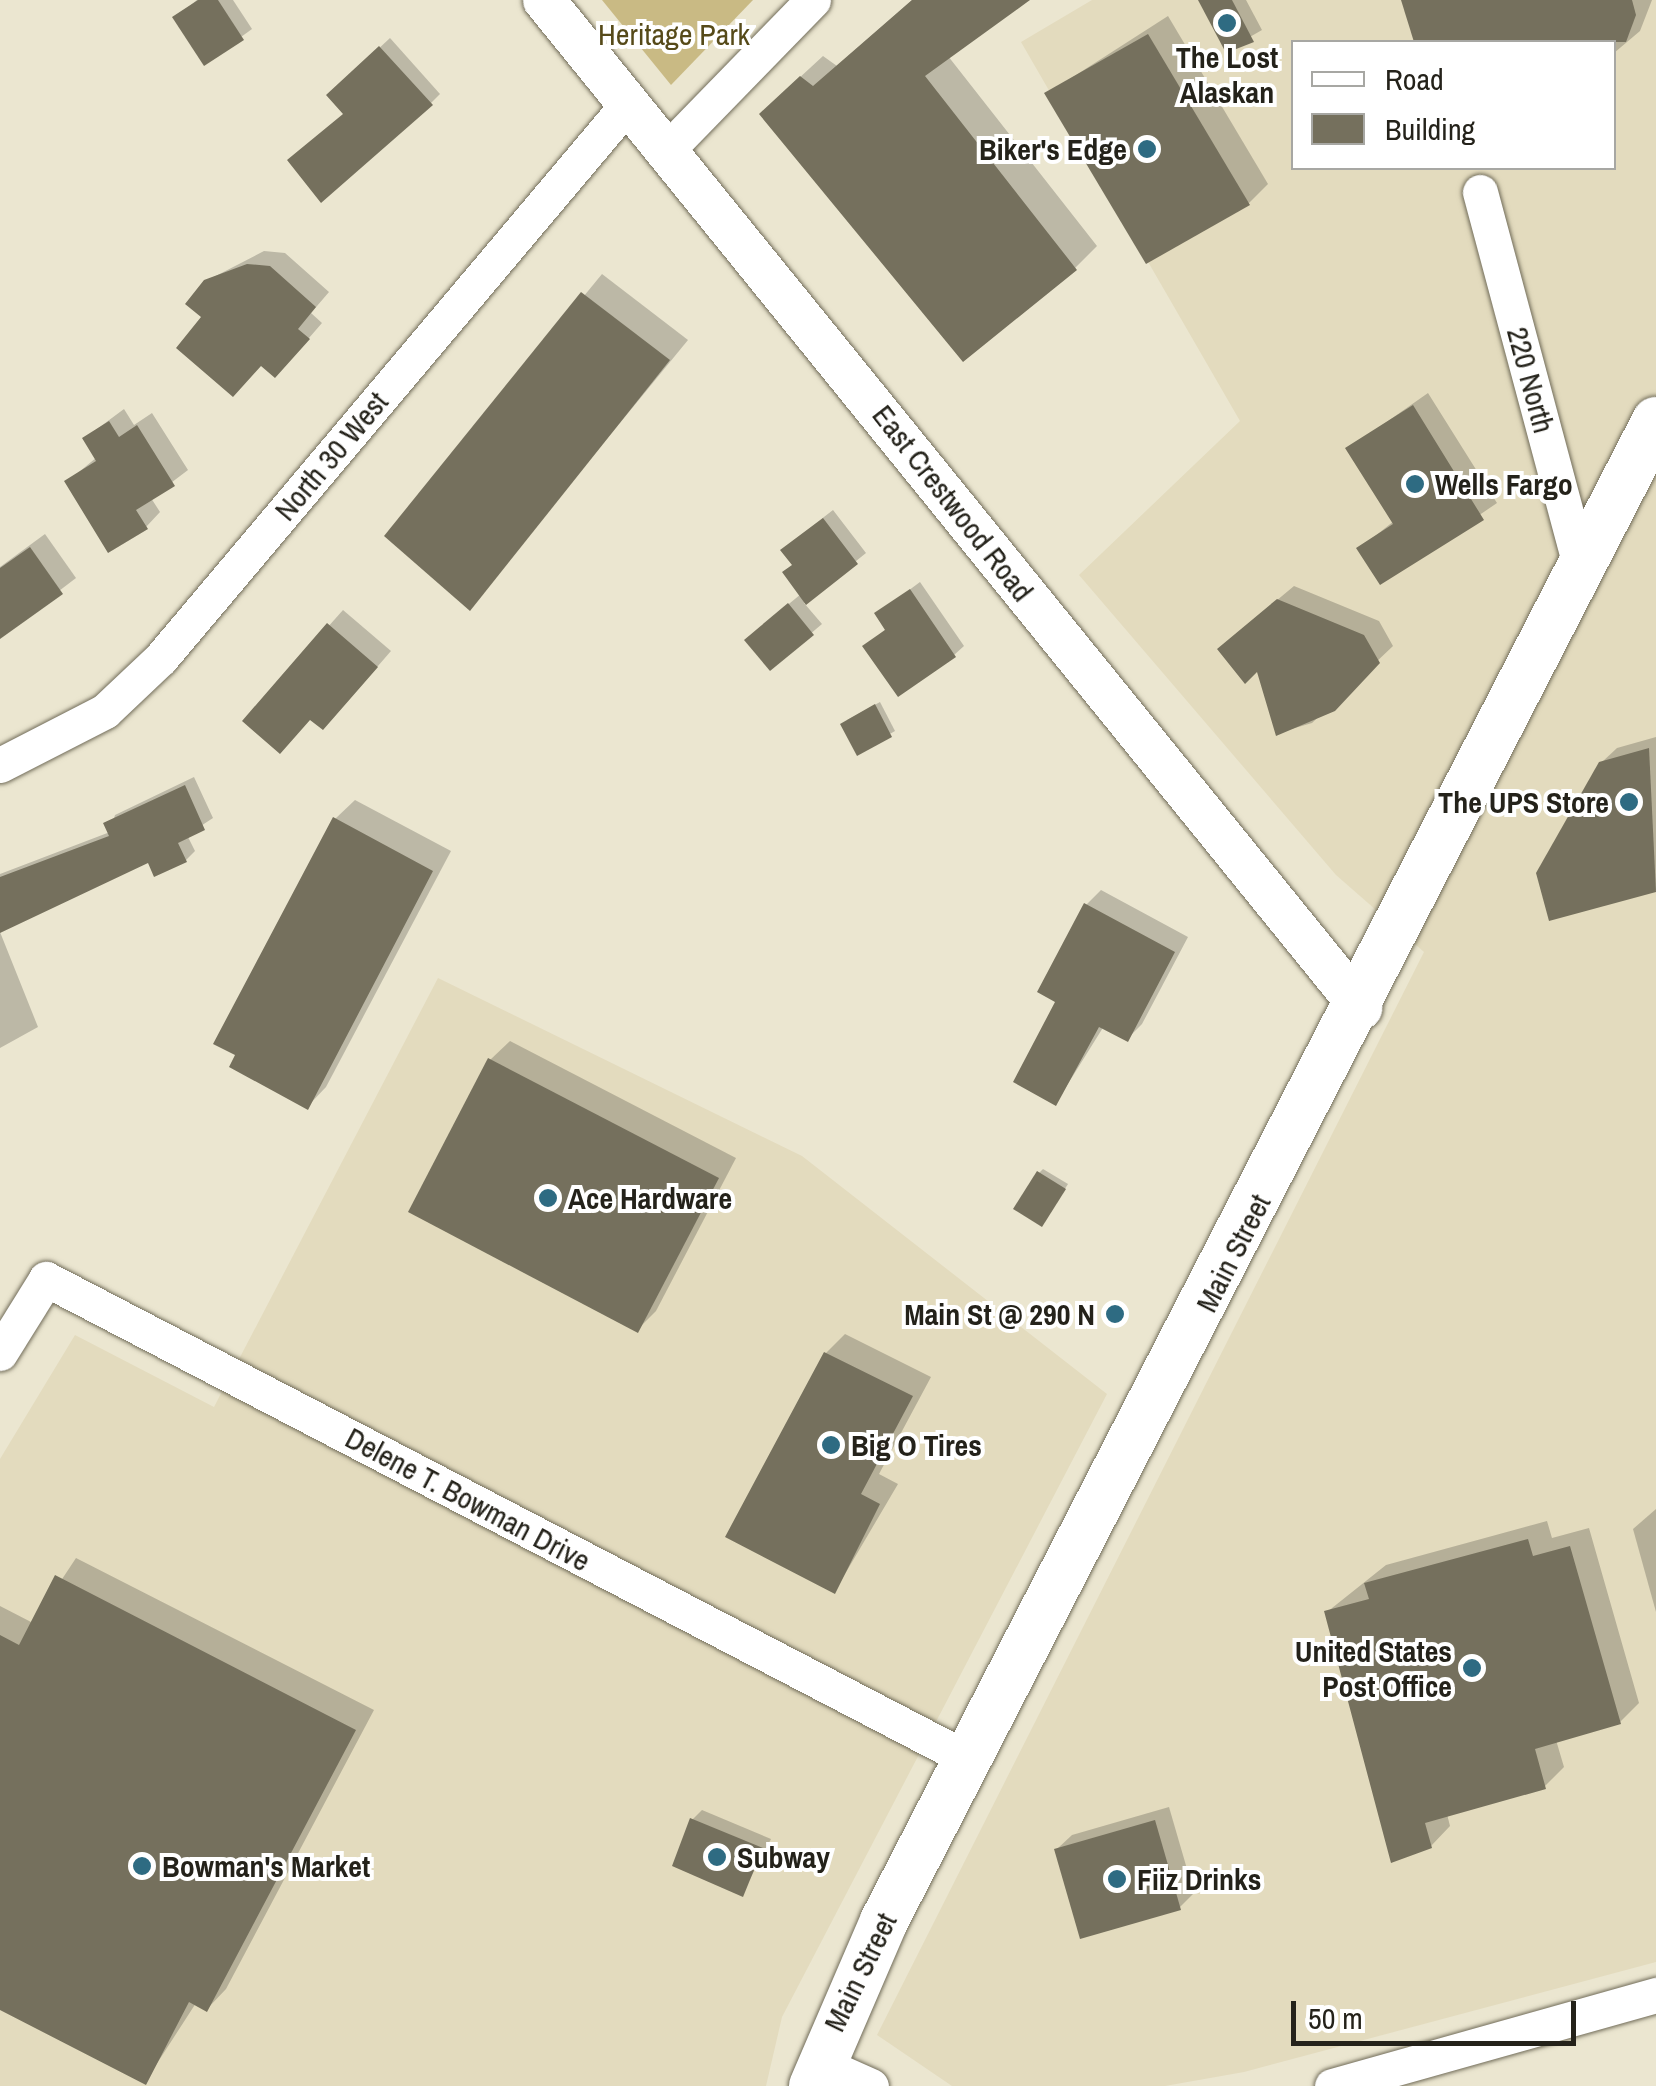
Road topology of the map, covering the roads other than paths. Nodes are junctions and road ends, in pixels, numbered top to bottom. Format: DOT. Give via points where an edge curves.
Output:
graph roads {
  1 [pos="544,0"];
  2 [pos="813,0"];
  3 [pos="628,105"];
  4 [pos="666,151"];
  5 [pos="1480,192"];
  6 [pos="1656,421"];
  7 [pos="1581,568"];
  8 [pos="0,765"];
  9 [pos="1361,1008"];
  10 [pos="0,1353"];
  11 [pos="968,1759"];
  12 [pos="1656,1995"];
  13 [pos="815,2074"];
  14 [pos="871,2086"];
  15 [pos="1332,2086"];
  1 -- 3 [label="street, East Crestwood Road"];
  2 -- 4 [label="street"];
  3 -- 4 [label="street, East Crestwood Road"];
  3 -- 8 [label="street, North 30 West" via="162,658 105,712"];
  4 -- 9 [label="street, East Crestwood Road"];
  5 -- 7 [label="street, 220 North"];
  6 -- 7 [label="main road, Main Street"];
  7 -- 9 [label="main road, Main Street"];
  9 -- 11 [label="main road, Main Street"];
  10 -- 11 [label="street, Delene T. Bowman Drive" via="46,1279"];
  11 -- 13 [label="main road, Main Street"];
  12 -- 15 [label="street"];
  13 -- 14 [label="street"];
}
